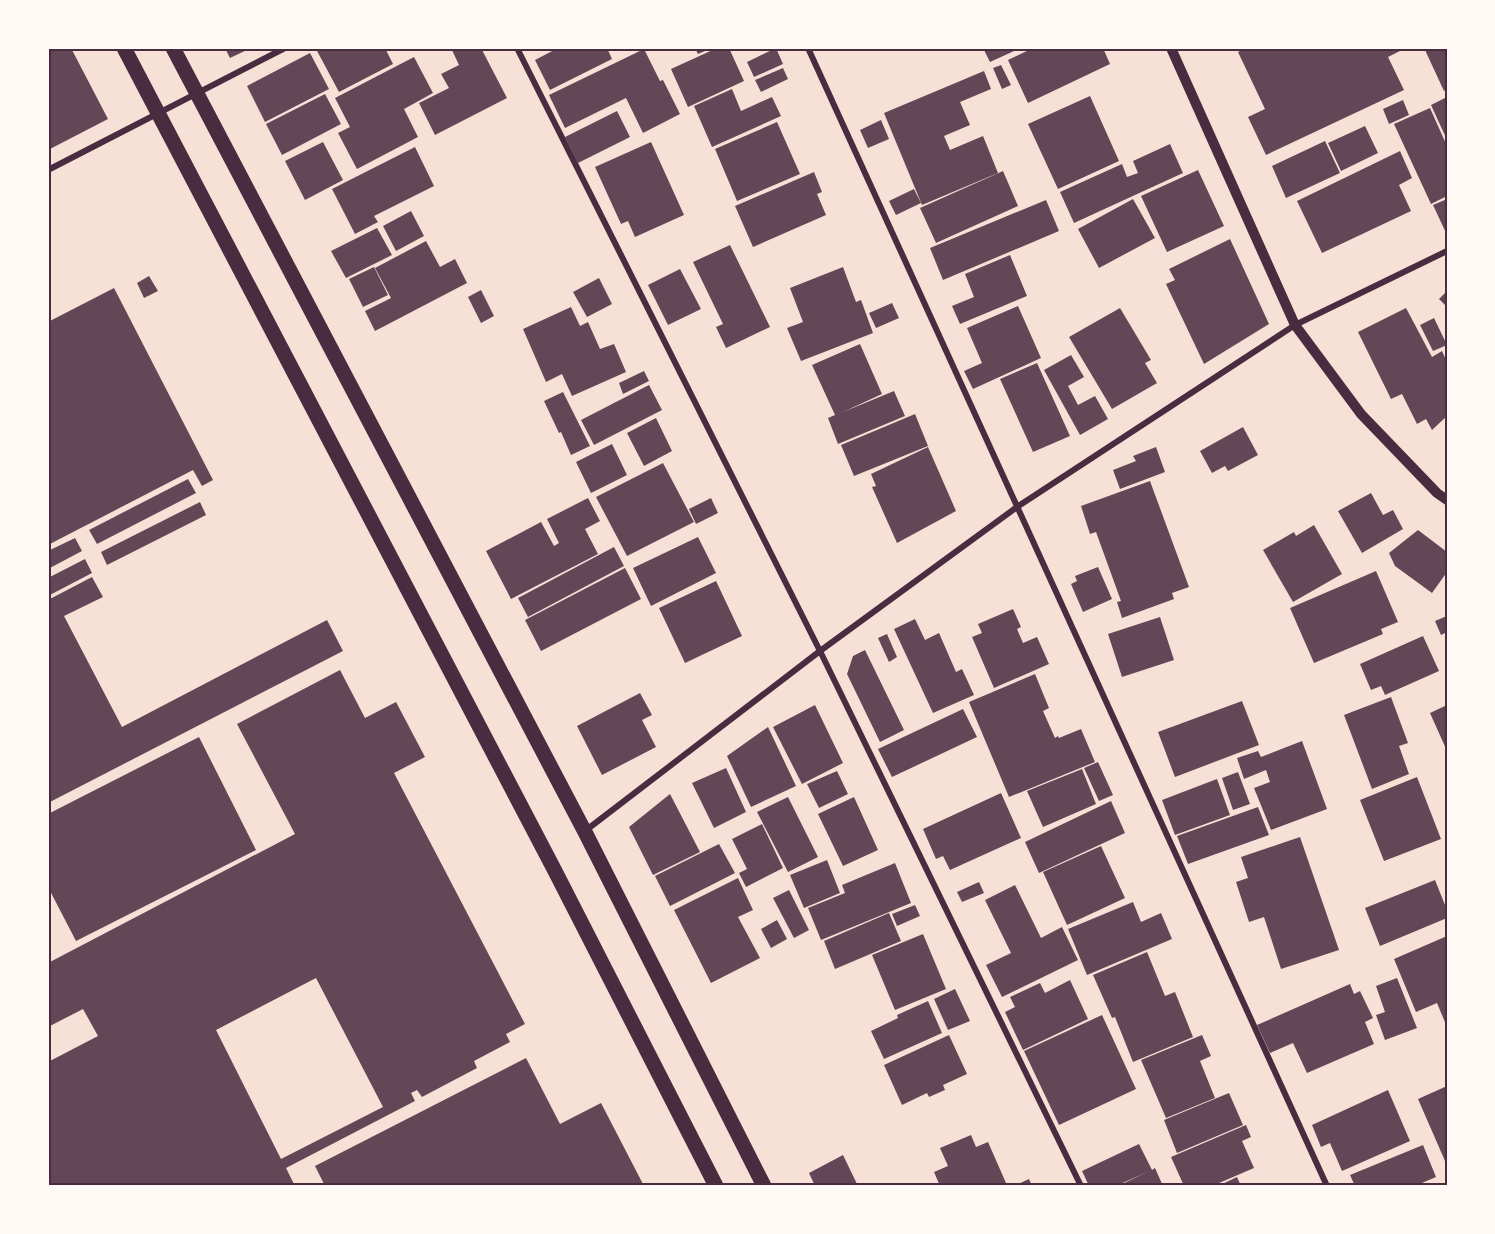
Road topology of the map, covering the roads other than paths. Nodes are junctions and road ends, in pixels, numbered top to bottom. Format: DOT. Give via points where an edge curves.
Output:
graph roads {
  1 [pos="124,48"];
  2 [pos="173,48"];
  3 [pos="285,48"];
  4 [pos="517,48"];
  5 [pos="808,48"];
  6 [pos="1171,48"];
  7 [pos="197,94"];
  8 [pos="159,113"];
  9 [pos="48,170"];
  10 [pos="1447,251"];
  11 [pos="1294,325"];
  12 [pos="1447,500"];
  13 [pos="1017,507"];
  14 [pos="820,651"];
  15 [pos="585,832"];
  16 [pos="716,1186"];
  17 [pos="764,1186"];
  18 [pos="1082,1186"];
  19 [pos="1327,1186"];
  1 -- 8 [label="main road"];
  2 -- 7 [label="main road"];
  3 -- 7 [label="street"];
  4 -- 14 [label="street"];
  5 -- 13 [label="street"];
  6 -- 11 [label="street"];
  7 -- 8 [label="street"];
  7 -- 15 [label="main road"];
  8 -- 9 [label="street"];
  8 -- 16 [label="main road"];
  10 -- 11 [label="street"];
  11 -- 12 [label="street" via="1361,414"];
  11 -- 13 [label="street"];
  13 -- 14 [label="street"];
  13 -- 19 [label="street"];
  14 -- 15 [label="street"];
  14 -- 18 [label="street"];
  15 -- 17 [label="main road"];
}
